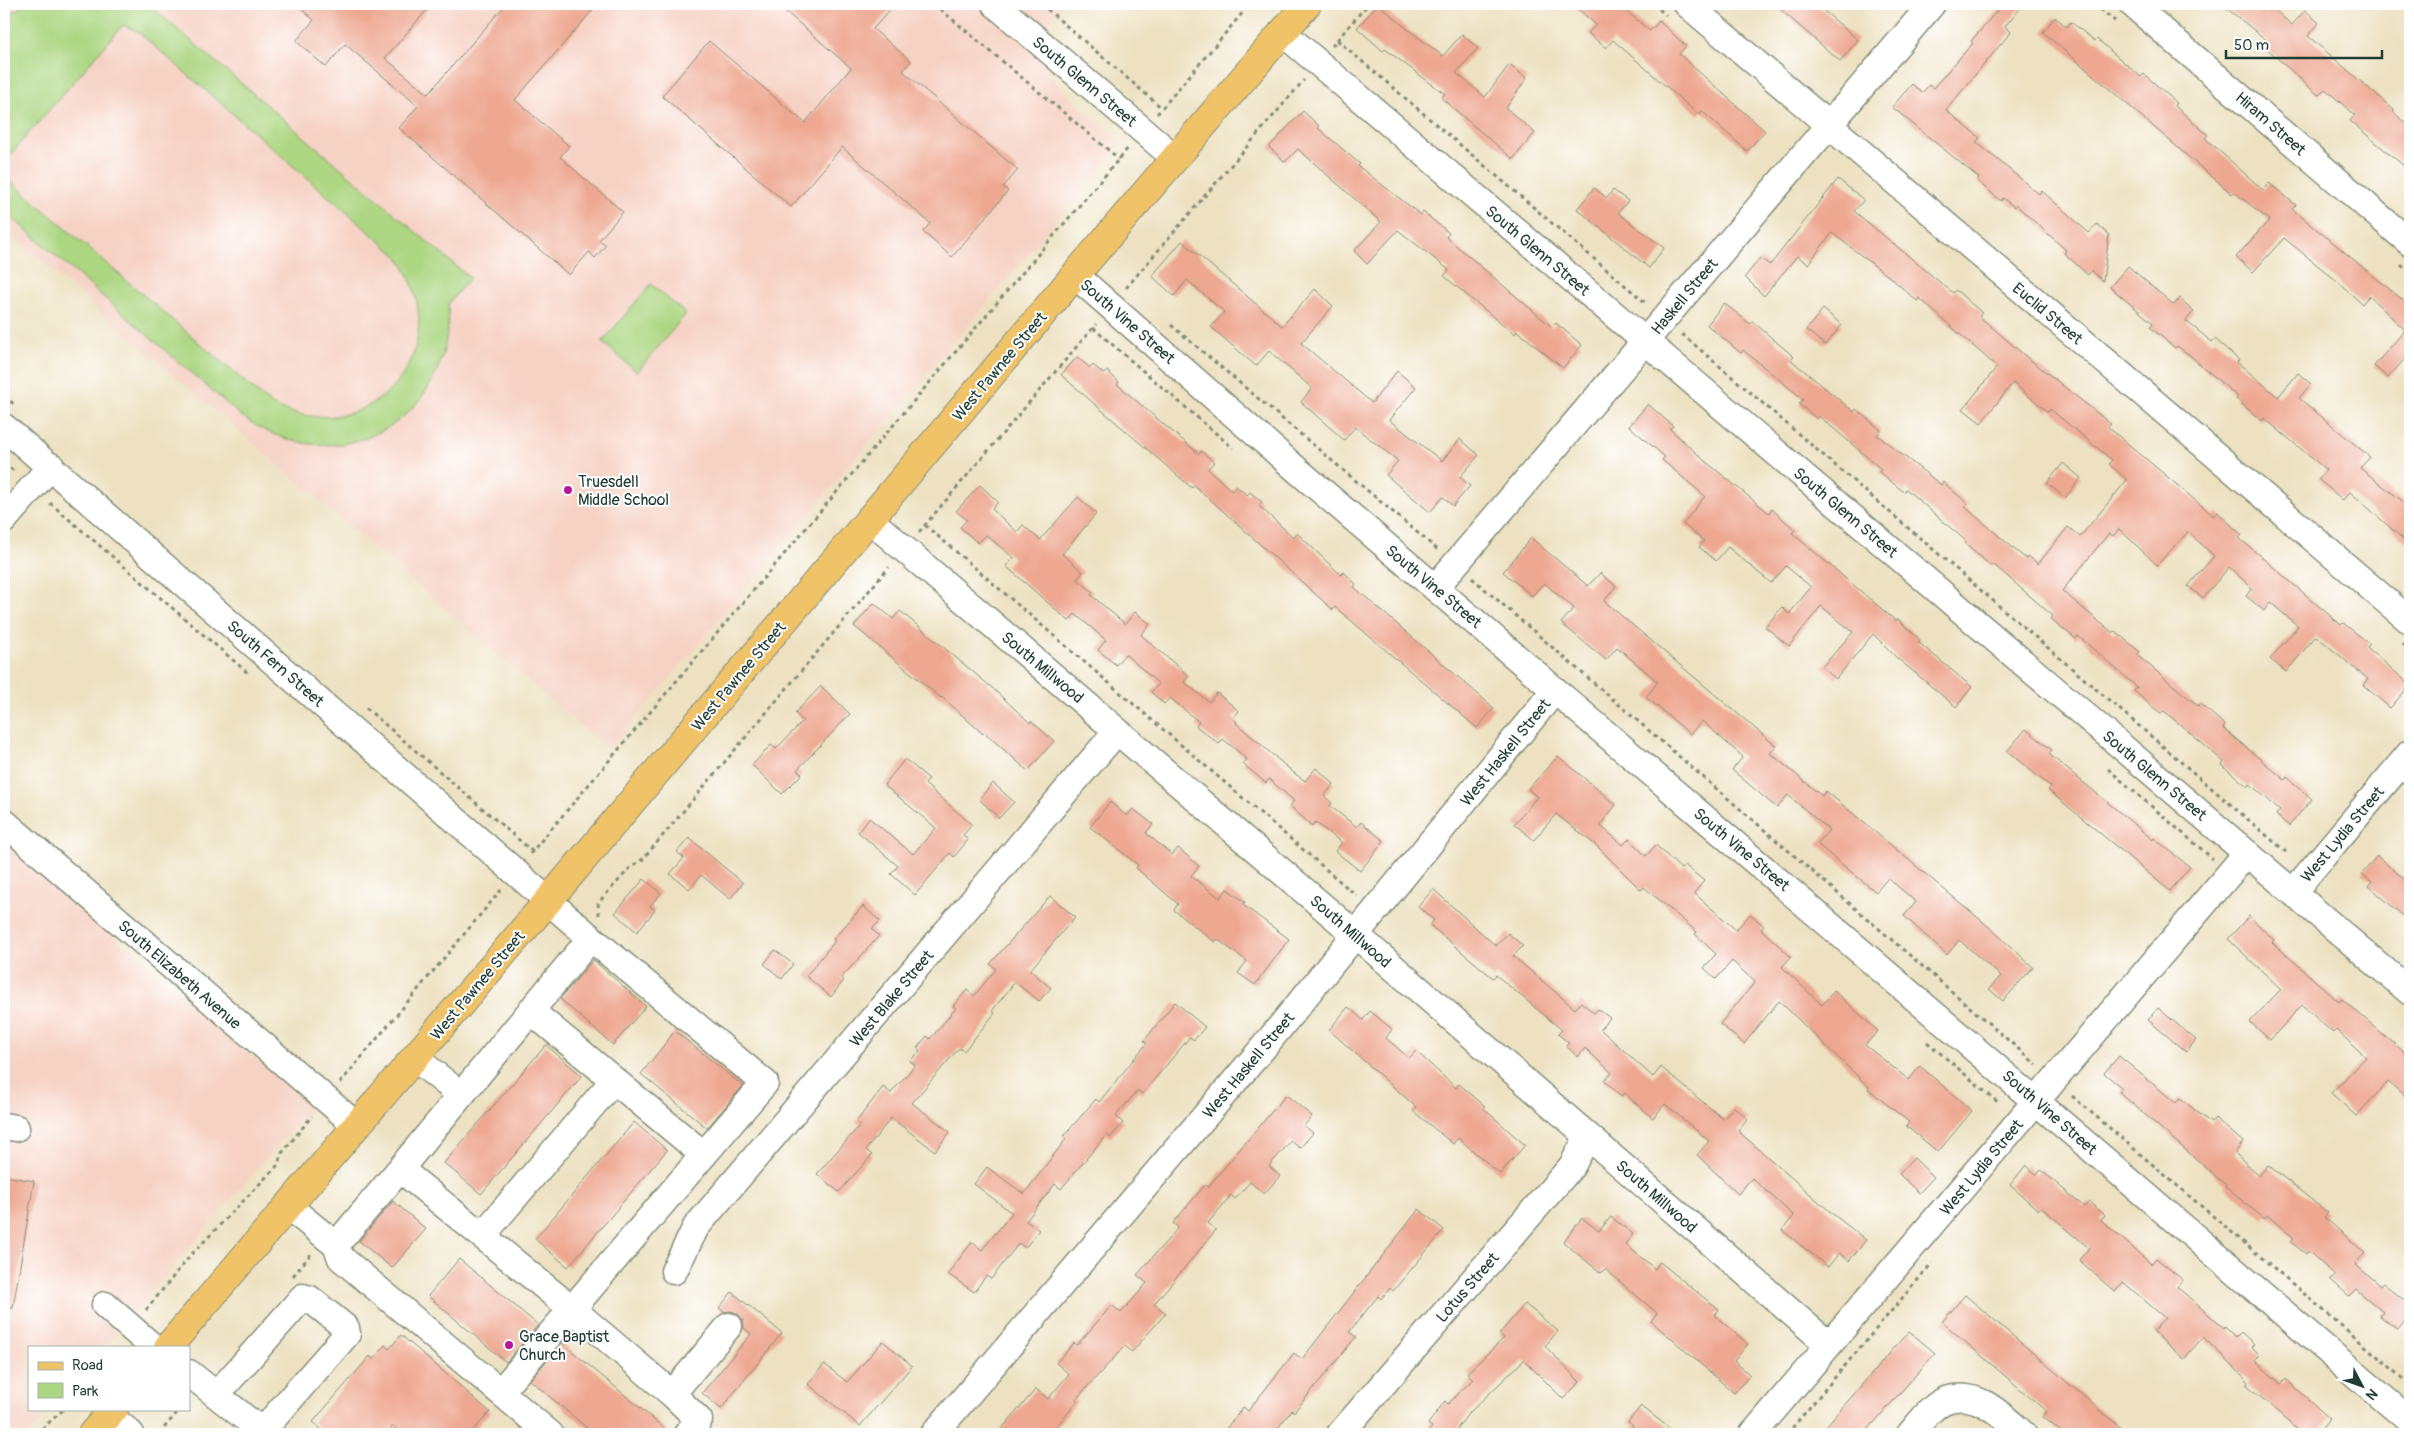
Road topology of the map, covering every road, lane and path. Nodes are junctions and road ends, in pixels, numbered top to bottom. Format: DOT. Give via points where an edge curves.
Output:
graph roads {
  1 [pos="934,4"];
  2 [pos="995,4"];
  3 [pos="1041,4"];
  4 [pos="1250,4"];
  5 [pos="1307,4"];
  6 [pos="1368,4"];
  7 [pos="1687,4"];
  8 [pos="1932,4"];
  9 [pos="2132,4"];
  10 [pos="1282,32"];
  11 [pos="1337,40"];
  12 [pos="1318,63"];
  13 [pos="1162,108"];
  14 [pos="1829,126"];
  15 [pos="1143,130"];
  16 [pos="1175,158"];
  17 [pos="1119,159"];
  18 [pos="2410,243"];
  19 [pos="1075,275"];
  20 [pos="1111,306"];
  21 [pos="1664,319"];
  22 [pos="1165,320"];
  23 [pos="1645,342"];
  24 [pos="4,427"];
  25 [pos="51,466"];
  26 [pos="869,519"];
  27 [pos="4,520"];
  28 [pos="925,525"];
  29 [pos="904,549"];
  30 [pos="1455,564"];
  31 [pos="1435,588"];
  32 [pos="2410,621"];
  33 [pos="1555,690"];
  34 [pos="1117,731"];
  35 [pos="2410,753"];
  36 [pos="4,822"];
  37 [pos="2286,852"];
  38 [pos="2247,853"];
  39 [pos="515,872"];
  40 [pos="2293,892"];
  41 [pos="1360,898"];
  42 [pos="548,901"];
  43 [pos="1356,935"];
  44 [pos="588,936"];
  45 [pos="2410,992"];
  46 [pos="530,1010"];
  47 [pos="415,1058"];
  48 [pos="614,1080"];
  49 [pos="2054,1081"];
  50 [pos="461,1095"];
  51 [pos="326,1100"];
  52 [pos="2037,1101"];
  53 [pos="357,1126"];
  54 [pos="1588,1136"];
  55 [pos="704,1155"];
  56 [pos="400,1169"];
  57 [pos="289,1207"];
  58 [pos="482,1236"];
  59 [pos="331,1241"];
  60 [pos="1939,1255"];
  61 [pos="674,1270"];
  62 [pos="289,1280"];
  63 [pos="104,1305"];
  64 [pos="572,1309"];
  65 [pos="729,1326"];
  66 [pos="131,1328"];
  67 [pos="1829,1345"];
  68 [pos="152,1346"];
  69 [pos="169,1346"];
  70 [pos="190,1374"];
  71 [pos="2410,1384"];
  72 [pos="500,1392"];
  73 [pos="217,1394"];
  74 [pos="672,1394"];
  75 [pos="63,1410"];
  76 [pos="179,1410"];
  77 [pos="105,1420"];
  78 [pos="2410,1421"];
  79 [pos="36,1434"];
  80 [pos="131,1434"];
  81 [pos="159,1434"];
  82 [pos="550,1434"];
  83 [pos="687,1434"];
  84 [pos="934,1434"];
  85 [pos="1340,1434"];
  86 [pos="1753,1434"];
  87 [pos="1787,1434"];
  88 [pos="1910,1434"];
  89 [pos="2023,1434"];
  1 -- 17 [label="path"];
  2 -- 15 [label="street, South Glenn Street"];
  3 -- 13 [label="path"];
  4 -- 13 [label="path"];
  5 -- 10 [label="main road, West Pawnee Street"];
  6 -- 11 [label="path"];
  7 -- 14 [label="street, Euclid Street"];
  8 -- 14 [label="street, Haskell Street"];
  9 -- 18 [label="street, Hiram Street"];
  10 -- 12 [label="street, South Glenn Street"];
  10 -- 16 [label="main road, West Pawnee Street"];
  11 -- 12 [label="path"];
  11 -- 21 [label="path"];
  12 -- 20 [label="path"];
  12 -- 23 [label="street, South Glenn Street"];
  13 -- 15 [label="path"];
  14 -- 21 [label="street, Haskell Street"];
  14 -- 32 [label="street, Euclid Street"];
  15 -- 16 [label="street, South Glenn Street"];
  15 -- 17 [label="path"];
  16 -- 19 [label="main road, West Pawnee Street"];
  17 -- 39 [label="path"];
  19 -- 20 [label="street, South Vine Street"];
  19 -- 26 [label="main road, West Pawnee Street"];
  20 -- 28 [label="path"];
  20 -- 31 [label="street, South Vine Street"];
  21 -- 23 [label="street, Haskell Street"];
  21 -- 37 [label="path"];
  22 -- 30 [label="path"];
  23 -- 30 [label="street, Haskell Street"];
  23 -- 38 [label="street, South Glenn Street"];
  24 -- 25 [label="street, South Fern Street"];
  25 -- 27 [label="street"];
  25 -- 39 [label="street, South Fern Street"];
  26 -- 29 [label="street, South Millwood"];
  26 -- 42 [label="main road, West Pawnee Street"];
  28 -- 29 [label="path"];
  28 -- 41 [label="path"];
  29 -- 34 [label="street, South Millwood"];
  29 -- 44 [label="path" via="643,859 631,867 598,903 600,917"];
  30 -- 31 [label="street, Haskell Street"];
  30 -- 49 [label="path"];
  31 -- 33 [label="street, South Vine Street"];
  33 -- 43 [label="street, West Haskell Street"];
  33 -- 52 [label="street, South Vine Street"];
  34 -- 43 [label="street, South Millwood"];
  34 -- 61 [label="street, West Blake Street" via="696,1227"];
  35 -- 40 [label="street, West Lydia Street"];
  36 -- 51 [label="street, South Elizabeth Avenue"];
  38 -- 40 [label="street, South Glenn Street"];
  38 -- 49 [label="street, West Lydia Street"];
  39 -- 42 [label="street, South Fern Street"];
  39 -- 51 [label="path"];
  40 -- 45 [label="street, South Glenn Street"];
  42 -- 44 [label="street, South Fern Street"];
  42 -- 47 [label="main road, West Pawnee Street"];
  43 -- 54 [label="street, South Millwood"];
  43 -- 84 [label="street, West Haskell Street"];
  44 -- 46 [label="street"];
  44 -- 55 [label="street, South Fern Street" via="765,1082"];
  46 -- 48 [label="street"];
  46 -- 50 [label="street"];
  47 -- 50 [label="street"];
  47 -- 53 [label="main road, West Pawnee Street"];
  48 -- 55 [label="street"];
  48 -- 58 [label="street"];
  49 -- 52 [label="street, West Lydia Street"];
  49 -- 71 [label="path"];
  50 -- 56 [label="street"];
  51 -- 53 [label="street, South Elizabeth Avenue"];
  51 -- 66 [label="path" via="282,1153 277,1166 190,1256"];
  52 -- 67 [label="street, West Lydia Street"];
  52 -- 78 [label="street, South Vine Street"];
  53 -- 57 [label="main road, West Pawnee Street"];
  54 -- 67 [label="street, South Millwood"];
  54 -- 85 [label="street, Lotus Street" via="1572,1166"];
  55 -- 64 [label="street"];
  56 -- 58 [label="street"];
  56 -- 59 [label="street"];
  57 -- 59 [label="street"];
  57 -- 69 [label="main road, West Pawnee Street"];
  58 -- 64 [label="street"];
  59 -- 62 [label="path"];
  59 -- 72 [label="street" via="341,1258"];
  60 -- 87 [label="path"];
  63 -- 66 [label="street"];
  64 -- 72 [label="street"];
  64 -- 74 [label="street"];
  65 -- 74 [label="street"];
  66 -- 68 [label="street"];
  67 -- 86 [label="street, West Lydia Street"];
  70 -- 73 [label="street"];
  72 -- 82 [label="street"];
  73 -- 73 [label="street" via="259,1429 264,1429 347,1334 346,1328 310,1298 303,1297"];
  74 -- 83 [label="street" via="700,1420"];
  75 -- 79 [label="path"];
  76 -- 81 [label="path"];
  77 -- 80 [label="street"];
  88 -- 89 [label="street" via="1945,1400 1962,1398 1986,1403"];
}
